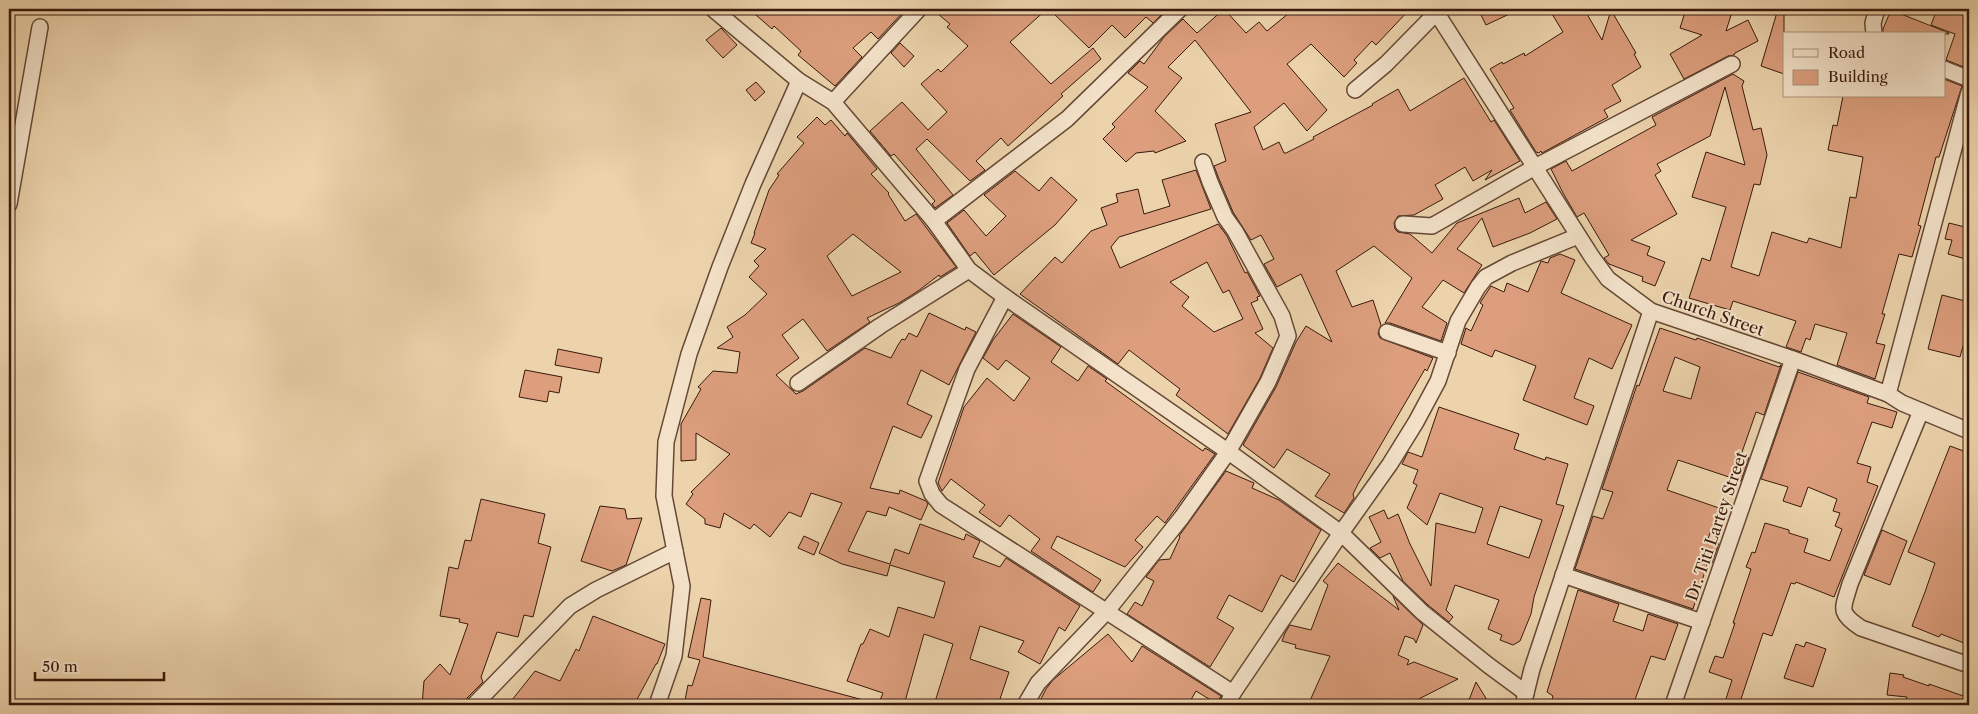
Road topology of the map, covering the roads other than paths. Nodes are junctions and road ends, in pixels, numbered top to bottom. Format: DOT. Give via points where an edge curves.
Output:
graph roads {
  1 [pos="713,9"];
  2 [pos="919,9"];
  3 [pos="1180,9"];
  4 [pos="1877,9"];
  5 [pos="1438,10"];
  6 [pos="40,27"];
  7 [pos="1874,32"];
  8 [pos="1732,64"];
  9 [pos="1946,70"];
  10 [pos="1969,79"];
  11 [pos="799,81"];
  12 [pos="1356,90"];
  13 [pos="1969,92"];
  14 [pos="833,102"];
  15 [pos="1203,162"];
  16 [pos="1535,167"];
  17 [pos="9,204"];
  18 [pos="934,221"];
  19 [pos="1402,224"];
  20 [pos="1578,236"];
  21 [pos="969,270"];
  22 [pos="1005,297"];
  23 [pos="1651,311"];
  24 [pos="1387,332"];
  25 [pos="1448,353"];
  26 [pos="1793,359"];
  27 [pos="798,383"];
  28 [pos="1888,394"];
  29 [pos="1922,411"];
  30 [pos="1969,431"];
  31 [pos="1228,452"];
  32 [pos="1341,533"];
  33 [pos="675,551"];
  34 [pos="1563,575"];
  35 [pos="1107,611"];
  36 [pos="1702,622"];
  37 [pos="1969,665"];
  38 [pos="1230,699"];
  39 [pos="1525,699"];
  40 [pos="474,705"];
  41 [pos="657,705"];
  42 [pos="1025,705"];
  43 [pos="1673,705"];
  1 -- 11 [label="street"];
  2 -- 14 [label="street"];
  3 -- 18 [label="street" via="1067,118"];
  4 -- 7 [label="street"];
  5 -- 12 [label="street"];
  5 -- 16 [label="street, Church Street"];
  6 -- 17 [label="street"];
  8 -- 16 [label="street"];
  9 -- 10 [label="street"];
  11 -- 14 [label="street"];
  11 -- 33 [label="street" via="753,184 689,354 666,442 664,496"];
  13 -- 28 [label="street"];
  14 -- 18 [label="street"];
  15 -- 31 [label="street" via="1225,217 1236,231 1282,316 1288,336 1268,382"];
  16 -- 19 [label="street" via="1432,226"];
  16 -- 20 [label="street, Church Street"];
  18 -- 21 [label="street"];
  20 -- 23 [label="street, Church Street" via="1608,279"];
  20 -- 25 [label="street" via="1486,277 1458,321"];
  21 -- 22 [label="street"];
  21 -- 27 [label="street"];
  22 -- 31 [label="street"];
  22 -- 35 [label="street" via="967,369 927,481 932,494 942,505"];
  23 -- 26 [label="street, Church Street"];
  23 -- 34 [label="street"];
  24 -- 25 [label="street"];
  25 -- 32 [label="street" via="1416,422"];
  26 -- 28 [label="street, Church Street"];
  26 -- 36 [label="street, Dr. Titi Lartey Street"];
  28 -- 29 [label="street, Church Street"];
  29 -- 30 [label="street, Church Street"];
  29 -- 37 [label="street" via="1843,608 1847,619 1861,628"];
  31 -- 32 [label="street"];
  31 -- 35 [label="street" via="1182,517"];
  32 -- 38 [label="street"];
  32 -- 39 [label="street" via="1422,612"];
  33 -- 40 [label="street" via="570,606"];
  33 -- 41 [label="street" via="682,586 679,622 674,656"];
  34 -- 36 [label="street"];
  34 -- 39 [label="street"];
  35 -- 38 [label="street"];
  35 -- 42 [label="street" via="1038,683"];
  36 -- 43 [label="street, Dr. Titi Lartey Street"];
}
